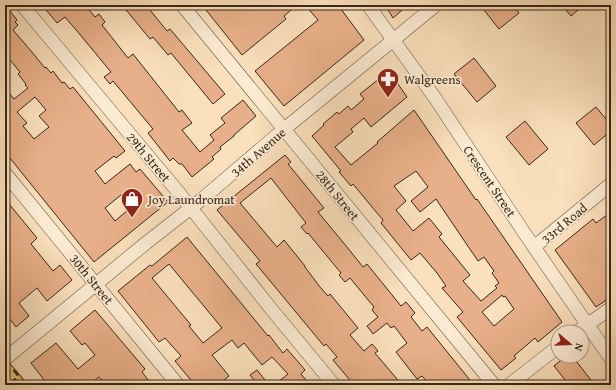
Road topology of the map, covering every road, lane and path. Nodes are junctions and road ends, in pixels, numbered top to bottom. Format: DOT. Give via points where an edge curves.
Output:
graph roads {
  1 [pos="22,5"];
  2 [pos="182,5"];
  3 [pos="368,5"];
  4 [pos="436,5"];
  5 [pos="393,40"];
  6 [pos="284,129"];
  7 [pos="5,173"];
  8 [pos="611,184"];
  9 [pos="191,208"];
  10 [pos="534,247"];
  11 [pos="96,284"];
  12 [pos="611,308"];
  13 [pos="580,324"];
  14 [pos="588,324"];
  15 [pos="590,337"];
  16 [pos="550,353"];
  17 [pos="5,359"];
  18 [pos="611,359"];
  19 [pos="5,371"];
  20 [pos="17,385"];
  21 [pos="178,385"];
  22 [pos="334,385"];
  23 [pos="494,385"];
  24 [pos="509,385"];
  1 -- 9 [label="street, 29th Street"];
  2 -- 6 [label="street, 28th Street"];
  3 -- 5 [label="street, Crescent Street"];
  4 -- 5 [label="street, 34th Avenue"];
  5 -- 6 [label="street, 34th Avenue"];
  5 -- 10 [label="street, Crescent Street" via="435,98"];
  6 -- 9 [label="street, 34th Avenue"];
  6 -- 23 [label="street, 28th Street"];
  7 -- 11 [label="street, 30th Street"];
  8 -- 10 [label="street, 33rd Road"];
  9 -- 11 [label="street, 34th Avenue"];
  9 -- 22 [label="street, 29th Street"];
  10 -- 13 [label="street, Crescent Street"];
  11 -- 17 [label="street, 34th Avenue"];
  11 -- 21 [label="street, 30th Street"];
  12 -- 14 [label="street"];
  15 -- 18 [label="street, Crescent Street"];
  16 -- 24 [label="street"];
  19 -- 20 [label="main road"];
}
